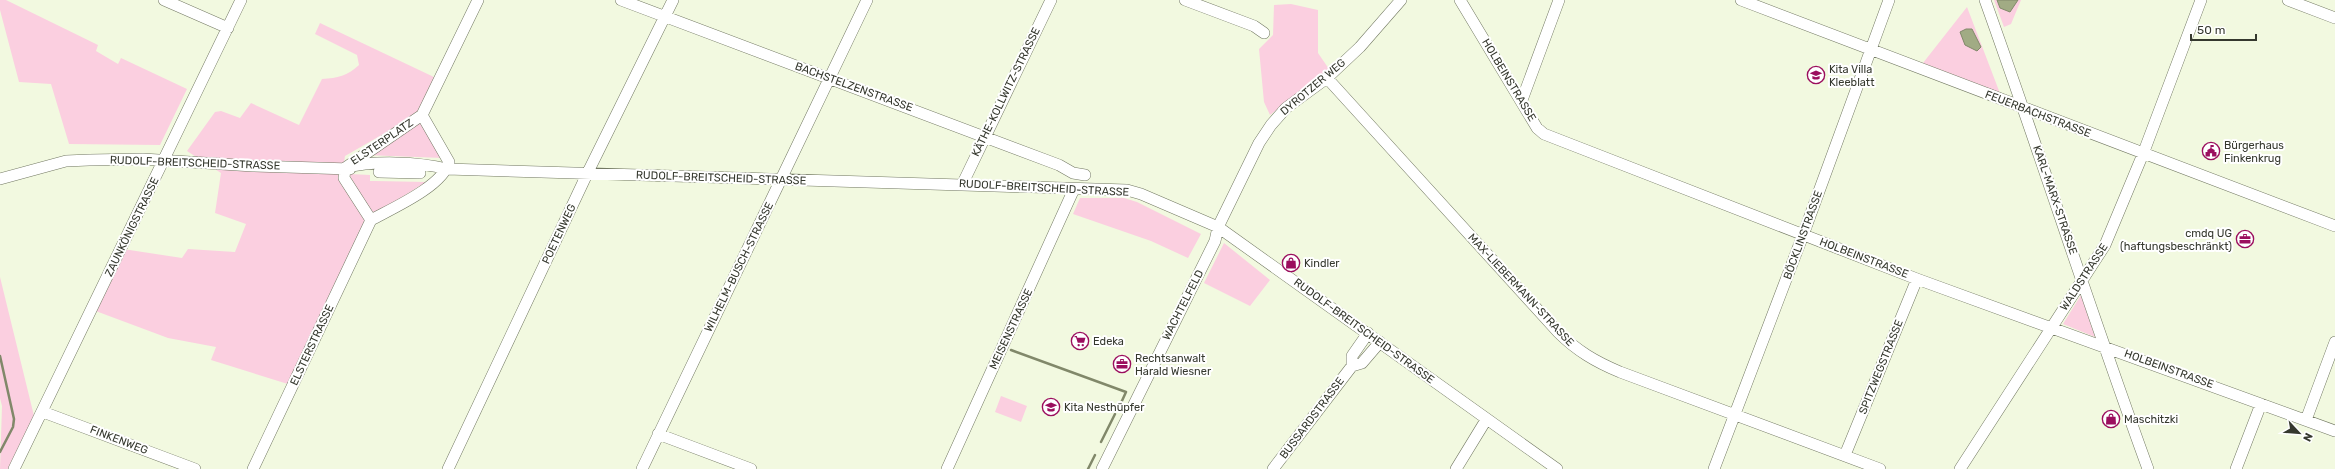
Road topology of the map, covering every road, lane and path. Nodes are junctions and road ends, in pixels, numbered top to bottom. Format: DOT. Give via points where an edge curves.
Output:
graph roads {
  1 [pos="164,0"];
  2 [pos="242,0"];
  3 [pos="478,0"];
  4 [pos="621,0"];
  5 [pos="673,0"];
  6 [pos="867,0"];
  7 [pos="1051,0"];
  8 [pos="1185,0"];
  9 [pos="1401,0"];
  10 [pos="1460,0"];
  11 [pos="1559,0"];
  12 [pos="1741,0"];
  13 [pos="1889,0"];
  14 [pos="1985,0"];
  15 [pos="2202,0"];
  16 [pos="2288,0"];
  17 [pos="665,16"];
  18 [pos="2335,18"];
  19 [pos="228,28"];
  20 [pos="1264,33"];
  21 [pos="1870,50"];
  22 [pos="830,76"];
  23 [pos="1327,78"];
  24 [pos="1522,100"];
  25 [pos="2024,108"];
  26 [pos="422,115"];
  27 [pos="985,137"];
  28 [pos="2143,154"];
  29 [pos="164,160"];
  30 [pos="345,168"];
  31 [pos="447,169"];
  32 [pos="588,172"];
  33 [pos="1084,175"];
  34 [pos="0,179"];
  35 [pos="780,180"];
  36 [pos="962,184"];
  37 [pos="1074,189"];
  38 [pos="371,220"];
  39 [pos="2335,226"];
  40 [pos="1218,227"];
  41 [pos="1803,234"];
  42 [pos="1917,279"];
  43 [pos="2082,281"];
  44 [pos="2052,327"];
  45 [pos="1368,333"];
  46 [pos="1380,342"];
  47 [pos="2335,342"];
  48 [pos="2103,345"];
  49 [pos="1352,366"];
  50 [pos="2261,404"];
  51 [pos="43,412"];
  52 [pos="1734,414"];
  53 [pos="1486,420"];
  54 [pos="2306,420"];
  55 [pos="2335,431"];
  56 [pos="658,434"];
  57 [pos="1845,456"];
  58 [pos="14,469"];
  59 [pos="195,469"];
  60 [pos="253,469"];
  61 [pos="448,469"];
  62 [pos="642,469"];
  63 [pos="751,469"];
  64 [pos="946,469"];
  65 [pos="1102,469"];
  66 [pos="1273,469"];
  67 [pos="1456,469"];
  68 [pos="1557,469"];
  69 [pos="1714,469"];
  70 [pos="1880,469"];
  71 [pos="1960,469"];
  72 [pos="2148,469"];
  73 [pos="2236,469"];
  1 -- 19 [label="street"];
  2 -- 19 [label="street, ZAUNKÖNIGSTRASSE"];
  3 -- 26 [label="street"];
  4 -- 17 [label="street, BACHSTELZENSTRASSE"];
  5 -- 17 [label="street, POETENWEG"];
  6 -- 22 [label="street, WILHELM-BUSCH-STRASSE"];
  7 -- 27 [label="street, KÄTHE-KOLLWITZ-STRASSE"];
  8 -- 20 [label="street" via="1254,26"];
  9 -- 23 [label="street, DYROTZER WEG" via="1381,25"];
  10 -- 24 [label="street, HOLBEINSTRASSE"];
  11 -- 24 [label="street"];
  12 -- 21 [label="street, FEUERBACHSTRASSE"];
  13 -- 21 [label="street, BÖCKLINSTRASSE"];
  14 -- 25 [label="street, KARL-MARX-STRASSE"];
  15 -- 28 [label="street, WALDSTRASSE"];
  16 -- 18 [label="street"];
  17 -- 22 [label="street, BACHSTELZENSTRASSE" via="756,52"];
  17 -- 32 [label="street, POETENWEG"];
  19 -- 29 [label="street, ZAUNKÖNIGSTRASSE"];
  21 -- 25 [label="street, FEUERBACHSTRASSE"];
  21 -- 41 [label="street, BÖCKLINSTRASSE"];
  22 -- 27 [label="street, BACHSTELZENSTRASSE"];
  22 -- 35 [label="street, WILHELM-BUSCH-STRASSE"];
  23 -- 40 [label="street, DYROTZER WEG" via="1286,108 1268,129"];
  23 -- 52 [label="street, MAX-LIEBERMANN-STRASSE" via="1571,346 1588,358 1620,372"];
  24 -- 41 [label="street, HOLBEINSTRASSE" via="1537,128 1544,134"];
  25 -- 28 [label="street, FEUERBACHSTRASSE"];
  25 -- 43 [label="street, KARL-MARX-STRASSE"];
  26 -- 30 [label="street, ELSTERPLATZ"];
  26 -- 31 [label="street, ELSTERPLATZ" via="449,162"];
  27 -- 33 [label="street, BACHSTELZENSTRASSE" via="1059,165 1073,173"];
  27 -- 36 [label="street, KÄTHE-KOLLWITZ-STRASSE"];
  28 -- 39 [label="street, FEUERBACHSTRASSE"];
  28 -- 43 [label="street, WALDSTRASSE" via="2105,245"];
  29 -- 30 [label="street, RUDOLF-BREITSCHEID-STRASSE" via="253,166"];
  29 -- 34 [label="street, RUDOLF-BREITSCHEID-STRASSE" via="66,161"];
  29 -- 51 [label="street, ZAUNKÖNIGSTRASSE"];
  30 -- 31 [label="street, RUDOLF-BREITSCHEID-STRASSE" via="358,171 433,173"];
  30 -- 38 [label="street, ELSTERPLATZ" via="344,178"];
  31 -- 32 [label="street, RUDOLF-BREITSCHEID-STRASSE"];
  31 -- 38 [label="street" via="439,180"];
  32 -- 35 [label="street, RUDOLF-BREITSCHEID-STRASSE"];
  32 -- 61 [label="street, POETENWEG"];
  35 -- 36 [label="street, RUDOLF-BREITSCHEID-STRASSE"];
  35 -- 56 [label="street, WILHELM-BUSCH-STRASSE"];
  36 -- 37 [label="street, RUDOLF-BREITSCHEID-STRASSE"];
  37 -- 40 [label="street, RUDOLF-BREITSCHEID-STRASSE" via="1126,190"];
  37 -- 64 [label="street, MEISENSTRASSE"];
  38 -- 60 [label="street, ELSTERSTRASSE"];
  40 -- 45 [label="street, RUDOLF-BREITSCHEID-STRASSE"];
  40 -- 65 [label="street, WACHTELFELD" via="1215,241"];
  41 -- 42 [label="street, HOLBEINSTRASSE"];
  41 -- 52 [label="street, BÖCKLINSTRASSE"];
  42 -- 44 [label="street, HOLBEINSTRASSE"];
  42 -- 57 [label="street, SPITZWEGSTRASSE"];
  43 -- 44 [label="street, WALDSTRASSE"];
  43 -- 48 [label="street, KARL-MARX-STRASSE"];
  44 -- 48 [label="street, HOLBEINSTRASSE"];
  44 -- 71 [label="street, WALDSTRASSE"];
  45 -- 46 [label="street, RUDOLF-BREITSCHEID-STRASSE"];
  45 -- 49 [label="street, BUSSARDSTRASSE" via="1352,356"];
  46 -- 49 [label="street, BUSSARDSTRASSE" via="1362,363"];
  46 -- 53 [label="street, RUDOLF-BREITSCHEID-STRASSE"];
  47 -- 54 [label="street"];
  48 -- 50 [label="street, HOLBEINSTRASSE"];
  48 -- 72 [label="street, KARL-MARX-STRASSE"];
  49 -- 66 [label="street, BUSSARDSTRASSE"];
  50 -- 54 [label="street, HOLBEINSTRASSE"];
  50 -- 73 [label="street"];
  51 -- 58 [label="street, ZAUNKÖNIGSTRASSE"];
  51 -- 59 [label="street, FINKENWEG"];
  52 -- 57 [label="street, MAX-LIEBERMANN-STRASSE"];
  52 -- 69 [label="street, BÖCKLINSTRASSE"];
  53 -- 67 [label="street"];
  53 -- 68 [label="street, RUDOLF-BREITSCHEID-STRASSE"];
  54 -- 55 [label="street, HOLBEINSTRASSE"];
  56 -- 62 [label="street, WILHELM-BUSCH-STRASSE"];
  56 -- 63 [label="street"];
  57 -- 70 [label="street, MAX-LIEBERMANN-STRASSE"];
}
